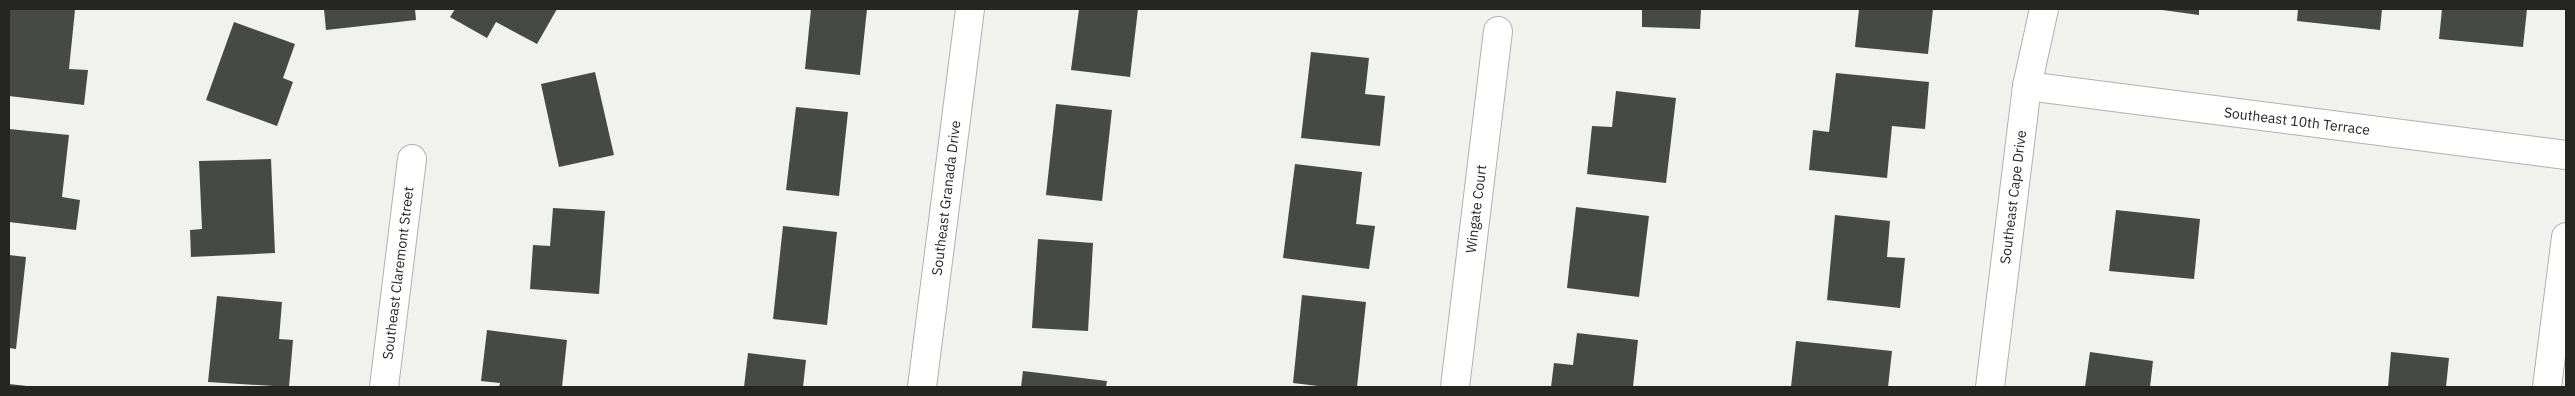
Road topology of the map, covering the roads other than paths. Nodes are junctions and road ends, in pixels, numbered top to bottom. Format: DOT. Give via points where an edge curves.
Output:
graph roads {
  1 [pos="970,9"];
  2 [pos="2044,9"];
  3 [pos="1498,31"];
  4 [pos="2027,86"];
  5 [pos="2566,155"];
  6 [pos="412,159"];
  7 [pos="2566,237"];
  8 [pos="384,387"];
  9 [pos="922,387"];
  10 [pos="1455,387"];
  11 [pos="1990,387"];
  12 [pos="2547,387"];
  1 -- 9 [label="street, Southeast Granada Drive"];
  2 -- 4 [label="street, Southeast Cape Drive"];
  3 -- 10 [label="street, Wingate Court"];
  4 -- 5 [label="street, Southeast 10th Terrace"];
  4 -- 11 [label="street, Southeast Cape Drive"];
  6 -- 8 [label="street, Southeast Claremont Street"];
  7 -- 12 [label="street"];
}
